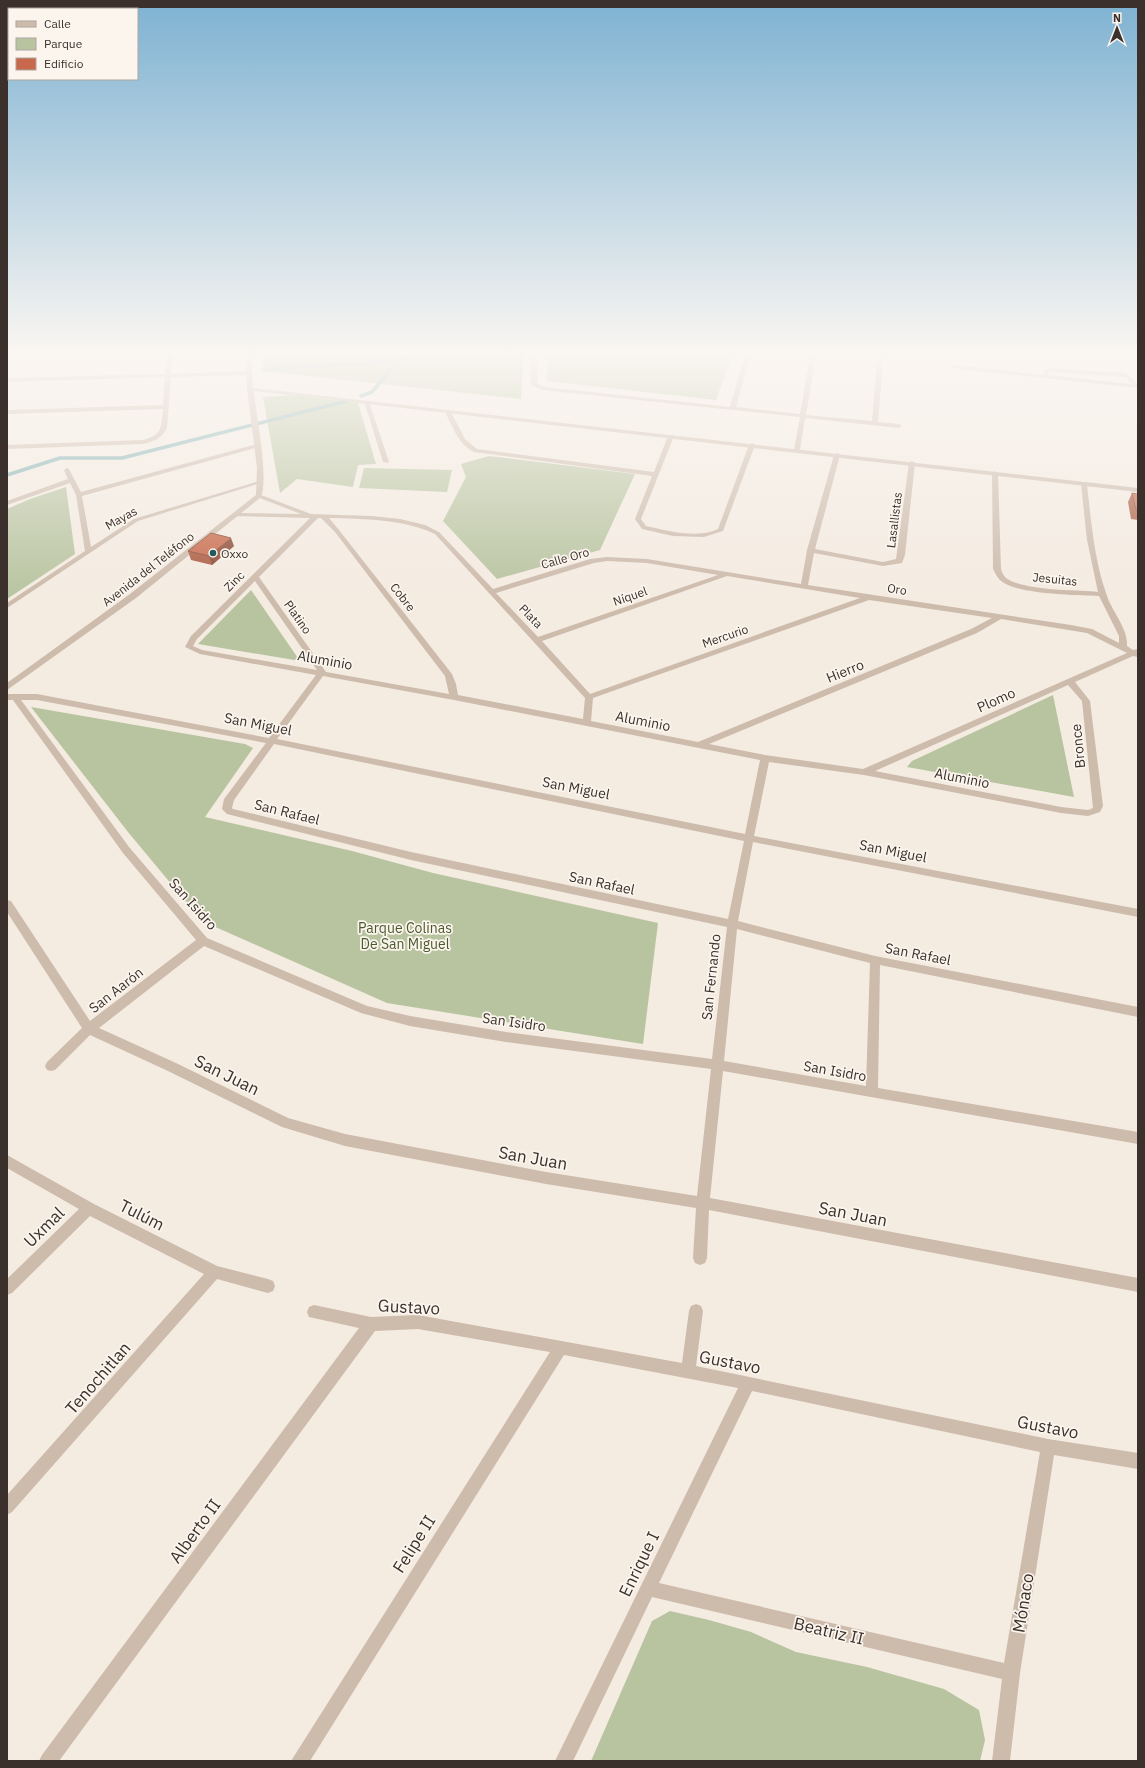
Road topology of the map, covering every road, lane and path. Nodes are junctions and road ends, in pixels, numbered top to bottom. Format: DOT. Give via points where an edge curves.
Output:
graph roads {
  1 [pos="162,433"];
  2 [pos="255,433"];
  3 [pos="376,433"];
  4 [pos="459,433"];
  5 [pos="639,433"];
  6 [pos="800,433"];
  7 [pos="671,436"];
  8 [pos="752,445"];
  9 [pos="257,446"];
  10 [pos="7,447"];
  11 [pos="797,450"];
  12 [pos="837,455"];
  13 [pos="386,462"];
  14 [pos="912,463"];
  15 [pos="67,470"];
  16 [pos="995,473"];
  17 [pos="655,474"];
  18 [pos="73,480"];
  19 [pos="261,482"];
  20 [pos="1084,484"];
  21 [pos="1138,490"];
  22 [pos="79,495"];
  23 [pos="259,496"];
  24 [pos="7,503"];
  25 [pos="235,515"];
  26 [pos="320,516"];
  27 [pos="437,533"];
  28 [pos="811,550"];
  29 [pos="88,551"];
  30 [pos="647,561"];
  31 [pos="729,574"];
  32 [pos="255,576"];
  33 [pos="804,586"];
  34 [pos="491,592"];
  35 [pos="1102,594"];
  36 [pos="870,598"];
  37 [pos="7,606"];
  38 [pos="999,617"];
  39 [pos="538,640"];
  40 [pos="1123,646"];
  41 [pos="189,647"];
  42 [pos="1136,652"];
  43 [pos="322,672"];
  44 [pos="1070,681"];
  45 [pos="7,687"];
  46 [pos="11,697"];
  47 [pos="454,697"];
  48 [pos="589,697"];
  49 [pos="587,723"];
  50 [pos="272,741"];
  51 [pos="699,745"];
  52 [pos="765,758"];
  53 [pos="864,772"];
  54 [pos="1094,812"];
  55 [pos="748,838"];
  56 [pos="7,904"];
  57 [pos="1138,913"];
  58 [pos="732,924"];
  59 [pos="203,941"];
  60 [pos="875,960"];
  61 [pos="1138,1012"];
  62 [pos="89,1029"];
  63 [pos="716,1065"];
  64 [pos="51,1066"];
  65 [pos="872,1093"];
  66 [pos="1138,1138"];
  67 [pos="7,1161"];
  68 [pos="703,1203"];
  69 [pos="89,1208"];
  70 [pos="700,1258"];
  71 [pos="215,1272"];
  72 [pos="1138,1284"];
  73 [pos="268,1286"];
  74 [pos="7,1288"];
  75 [pos="696,1311"];
  76 [pos="314,1312"];
  77 [pos="371,1324"];
  78 [pos="561,1347"];
  79 [pos="688,1372"];
  80 [pos="748,1383"];
  81 [pos="1048,1446"];
  82 [pos="1138,1461"];
  83 [pos="7,1507"];
  84 [pos="648,1588"];
  85 [pos="1011,1673"];
  86 [pos="48,1761"];
  87 [pos="300,1761"];
  88 [pos="564,1761"];
  89 [pos="1001,1761"];
  1 -- 10 [label="street" via="155,439 130,442"];
  2 -- 9 [label="street"];
  3 -- 13 [label="street"];
  4 -- 17 [label="street" via="469,449 476,451"];
  5 -- 7 [label="street"];
  6 -- 11 [label="street"];
  7 -- 8 [label="street"];
  7 -- 17 [label="street"];
  8 -- 11 [label="street"];
  8 -- 17 [label="street" via="724,525 715,534 697,536 652,530 640,524 638,515"];
  9 -- 19 [label="street"];
  9 -- 22 [label="street"];
  11 -- 12 [label="street"];
  12 -- 14 [label="street"];
  12 -- 28 [label="street"];
  14 -- 16 [label="street"];
  14 -- 28 [label="street, Lasallistas" via="901,555 898,561 883,564"];
  15 -- 18 [label="street"];
  16 -- 20 [label="street"];
  16 -- 35 [label="street, Jesuitas" via="997,569 1002,578 1010,583 1035,589"];
  18 -- 22 [label="street"];
  18 -- 24 [label="street"];
  19 -- 23 [label="street"];
  19 -- 29 [label="street, Mayas" via="136,520"];
  20 -- 21 [label="street"];
  20 -- 35 [label="street, Jesuitas" via="1090,540"];
  22 -- 29 [label="street"];
  23 -- 25 [label="street, Avenida del Teléfono"];
  23 -- 26 [label="street, Cobre"];
  25 -- 26 [label="street, Cobre"];
  25 -- 45 [label="street, Avenida del Teléfono" via="133,596"];
  26 -- 27 [label="street, Cobre" via="411,524 429,527"];
  26 -- 32 [label="street, Zinc"];
  26 -- 47 [label="street, Cobre" via="337,531 449,676"];
  27 -- 34 [label="street, Plata"];
  28 -- 33 [label="street"];
  29 -- 37 [label="street, Mayas"];
  30 -- 31 [label="street, Oro"];
  30 -- 34 [label="street, Calle Oro" via="593,561"];
  31 -- 33 [label="street, Oro"];
  31 -- 39 [label="street, Níquel"];
  32 -- 41 [label="street, Zinc" via="194,638"];
  32 -- 43 [label="street, Platino"];
  33 -- 36 [label="street, Oro"];
  34 -- 39 [label="street, Plata"];
  35 -- 40 [label="street" via="1123,636"];
  36 -- 38 [label="street, Oro"];
  36 -- 48 [label="street, Mercurio"];
  38 -- 40 [label="street, Oro" via="1077,628"];
  38 -- 51 [label="street, Hierro" via="974,631"];
  39 -- 48 [label="street, Plata"];
  40 -- 42 [label="street, Oro"];
  41 -- 43 [label="street, Aluminio" via="200,652"];
  42 -- 44 [label="street, Plomo"];
  43 -- 47 [label="street, Aluminio"];
  43 -- 50 [label="street, San Rafael"];
  44 -- 53 [label="street, Plomo"];
  44 -- 54 [label="street, Bronce" via="1086,701 1098,806"];
  46 -- 50 [label="street, San Miguel" via="37,697"];
  46 -- 59 [label="street, San Isidro" via="126,850"];
  47 -- 49 [label="street, Aluminio"];
  48 -- 49 [label="street"];
  49 -- 51 [label="street, Aluminio"];
  50 -- 55 [label="street, San Miguel"];
  50 -- 58 [label="street, San Rafael" via="229,799 227,809 230,812 411,856"];
  51 -- 52 [label="street, Aluminio"];
  52 -- 53 [label="street, Aluminio"];
  52 -- 55 [label="street, San Fernando"];
  53 -- 54 [label="street, Aluminio" via="1061,810"];
  55 -- 57 [label="street, San Miguel"];
  55 -- 58 [label="street, San Fernando"];
  56 -- 62 [label="street"];
  58 -- 60 [label="street, San Rafael"];
  58 -- 63 [label="street, San Fernando"];
  59 -- 62 [label="street, San Aarón"];
  59 -- 63 [label="street, San Isidro" via="365,1010 410,1021 506,1037"];
  60 -- 61 [label="street, San Rafael"];
  60 -- 65 [label="street"];
  62 -- 64 [label="street, San Aarón"];
  62 -- 68 [label="street, San Juan" via="286,1123 313,1132 546,1178"];
  63 -- 65 [label="street, San Isidro"];
  63 -- 68 [label="street, San Fernando"];
  65 -- 66 [label="street, San Isidro"];
  67 -- 69 [label="street, Tulúm"];
  68 -- 70 [label="street, San Fernando"];
  68 -- 72 [label="street, San Juan"];
  69 -- 71 [label="street, Tulúm"];
  69 -- 74 [label="street, Uxmal"];
  71 -- 73 [label="street, Tulúm"];
  71 -- 83 [label="street, Tenochitlan"];
  75 -- 79 [label="street"];
  76 -- 77 [label="street, Gustavo"];
  77 -- 78 [label="street, Gustavo" via="418,1322"];
  77 -- 86 [label="street, Alberto II"];
  78 -- 79 [label="street, Gustavo"];
  78 -- 87 [label="street, Felipe II"];
  79 -- 80 [label="street, Gustavo"];
  80 -- 81 [label="street, Gustavo"];
  80 -- 84 [label="street, Enrique I"];
  81 -- 82 [label="street, Gustavo"];
  81 -- 85 [label="street, Mónaco"];
  84 -- 85 [label="street, Beatriz II"];
  84 -- 88 [label="street, Enrique I"];
  85 -- 89 [label="street, Mónaco"];
}
